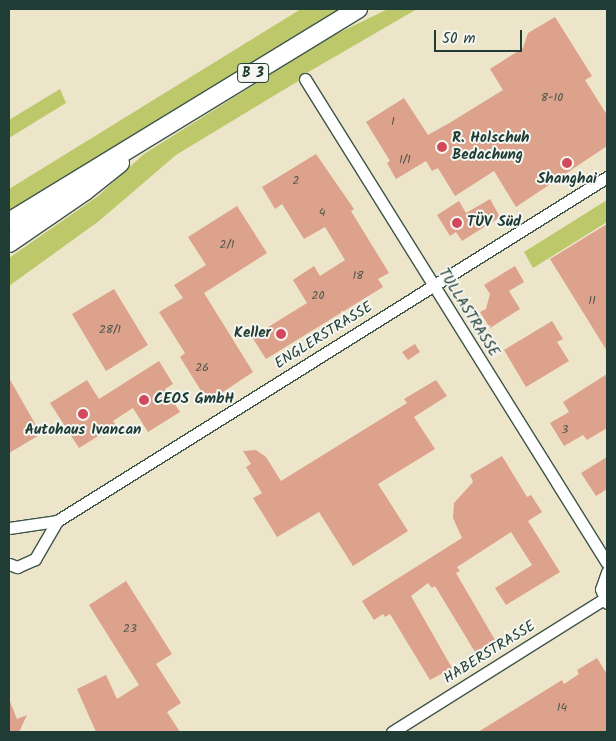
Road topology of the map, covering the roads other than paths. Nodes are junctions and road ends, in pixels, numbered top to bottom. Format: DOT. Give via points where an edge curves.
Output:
graph roads {
  1 [pos="358,9"];
  2 [pos="305,79"];
  3 [pos="148,138"];
  4 [pos="607,177"];
  5 [pos="9,222"];
  6 [pos="9,243"];
  7 [pos="433,286"];
  8 [pos="57,521"];
  9 [pos="9,528"];
  10 [pos="607,563"];
  11 [pos="9,564"];
  12 [pos="607,572"];
  13 [pos="605,601"];
  14 [pos="392,732"];
  1 -- 3 [label="main road, B 3"];
  2 -- 7 [label="street, TULLASTRASSE"];
  3 -- 5 [label="main road, B 3" via="128,147"];
  3 -- 6 [label="main road, B 3" via="85,191"];
  4 -- 7 [label="street, ENGLERSTRASSE"];
  7 -- 8 [label="street, ENGLERSTRASSE"];
  7 -- 10 [label="street, TULLASTRASSE"];
  8 -- 9 [label="street, ENGLERSTRASSE"];
  8 -- 11 [label="street, ENGLERSTRASSE" via="35,559 18,567"];
  12 -- 13 [label="street, HABERSTRASSE" via="602,581"];
  13 -- 14 [label="street, HABERSTRASSE"];
}
